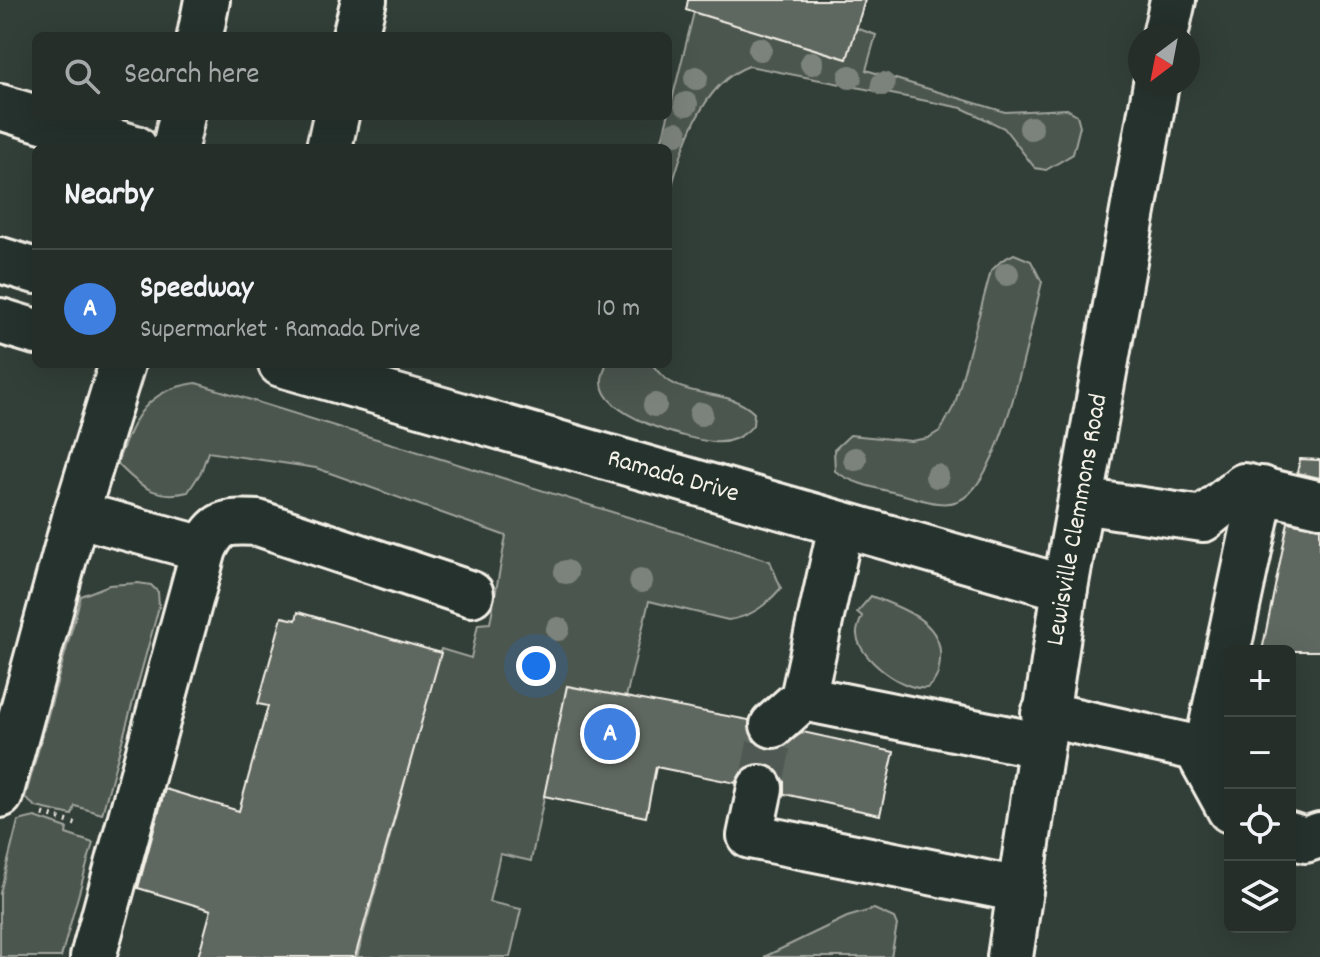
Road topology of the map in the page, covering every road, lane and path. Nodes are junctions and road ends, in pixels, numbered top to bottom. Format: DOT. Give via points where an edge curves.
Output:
graph roads {
  1 [pos="207,0"];
  2 [pos="364,0"];
  3 [pos="1173,0"];
  4 [pos="1168,24"];
  5 [pos="201,32"];
  6 [pos="356,32"];
  7 [pos="1154,96"];
  8 [pos="0,107"];
  9 [pos="32,117"];
  10 [pos="43,120"];
  11 [pos="181,120"];
  12 [pos="335,120"];
  13 [pos="122,144"];
  14 [pos="176,144"];
  15 [pos="330,144"];
  16 [pos="0,260"];
  17 [pos="32,270"];
  18 [pos="0,321"];
  19 [pos="32,331"];
  20 [pos="121,368"];
  21 [pos="311,368"];
  22 [pos="341,372"];
  23 [pos="1262,489"];
  24 [pos="1081,501"];
  25 [pos="1320,504"];
  26 [pos="76,514"];
  27 [pos="841,526"];
  28 [pos="204,549"];
  29 [pos="1065,588"];
  30 [pos="471,594"];
  31 [pos="1042,729"];
  32 [pos="1204,762"];
  33 [pos="760,788"];
  34 [pos="0,795"];
  35 [pos="1224,799"];
  36 [pos="39,813"];
  37 [pos="67,821"];
  38 [pos="1320,835"];
  39 [pos="1296,837"];
  40 [pos="1020,890"];
  41 [pos="93,957"];
  42 [pos="1010,957"];
  1 -- 5 [label="street"];
  2 -- 6 [label="street"];
  3 -- 4 [label="street"];
  7 -- 24 [label="street, Lewisville Clemmons Road"];
  8 -- 9 [label="street"];
  10 -- 13 [label="street"];
  11 -- 14 [label="street"];
  12 -- 15 [label="street"];
  16 -- 17 [label="street"];
  18 -- 19 [label="street"];
  20 -- 26 [label="street"];
  21 -- 22 [label="street, Ramada Drive"];
  22 -- 27 [label="street, Ramada Drive"];
  23 -- 24 [label="street" via="1244,486 1203,519"];
  23 -- 25 [label="street"];
  23 -- 32 [label="street"];
  24 -- 29 [label="street, Lewisville Clemmons Road"];
  26 -- 28 [label="street"];
  26 -- 34 [label="street"];
  27 -- 29 [label="street, Ramada Drive"];
  27 -- 31 [label="street" via="788,712"];
  28 -- 30 [label="street" via="213,530 230,522 258,523"];
  28 -- 41 [label="street"];
  29 -- 31 [label="street, Lewisville Clemmons Road"];
  31 -- 32 [label="street" via="1196,748"];
  31 -- 40 [label="street, Lewisville Clemmons Road"];
  32 -- 35 [label="street"];
  33 -- 40 [label="street" via="750,836"];
  36 -- 37 [label="path"];
  38 -- 39 [label="street"];
  40 -- 42 [label="street, Lewisville Clemmons Road"];
}
